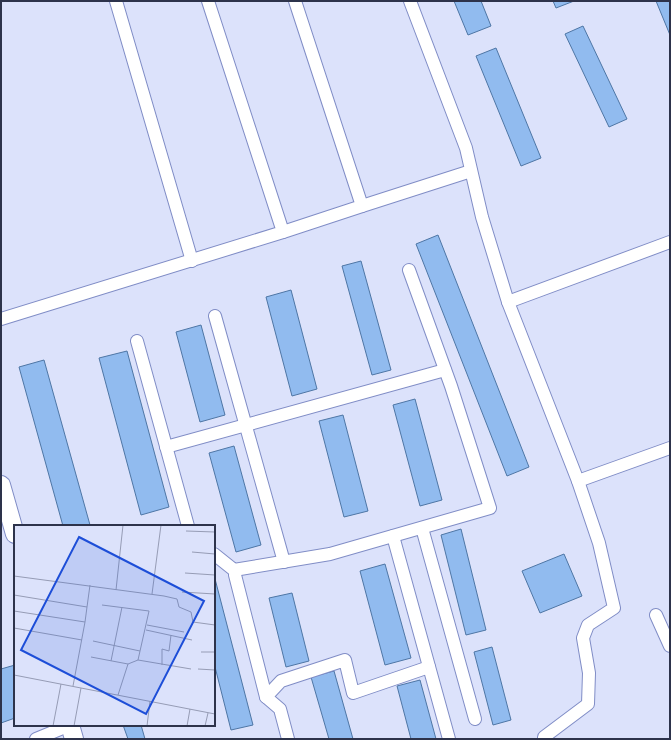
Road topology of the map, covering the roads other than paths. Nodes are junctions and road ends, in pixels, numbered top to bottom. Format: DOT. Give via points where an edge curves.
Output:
graph roads {
  1 [pos="116,1"];
  2 [pos="208,1"];
  3 [pos="295,1"];
  4 [pos="410,1"];
  5 [pos="471,171"];
  6 [pos="362,206"];
  7 [pos="283,232"];
  8 [pos="670,242"];
  9 [pos="192,261"];
  10 [pos="409,270"];
  11 [pos="508,302"];
  12 [pos="215,316"];
  13 [pos="1,319"];
  14 [pos="138,342"];
  15 [pos="445,370"];
  16 [pos="246,426"];
  17 [pos="166,447"];
  18 [pos="670,448"];
  19 [pos="578,481"];
  20 [pos="1,485"];
  21 [pos="188,525"];
  22 [pos="422,528"];
  23 [pos="14,530"];
  24 [pos="394,536"];
  25 [pos="215,555"];
  26 [pos="284,562"];
  27 [pos="235,575"];
  28 [pos="656,615"];
  29 [pos="670,646"];
  30 [pos="429,667"];
  31 [pos="266,697"];
  32 [pos="475,719"];
  33 [pos="68,726"];
  34 [pos="70,726"];
  35 [pos="36,739"];
  36 [pos="74,739"];
  37 [pos="288,739"];
  38 [pos="449,739"];
  39 [pos="544,739"];
  1 -- 9 [label="street"];
  2 -- 7 [label="street"];
  3 -- 6 [label="street"];
  4 -- 5 [label="street" via="466,148"];
  5 -- 6 [label="street"];
  5 -- 11 [label="street"];
  6 -- 7 [label="street"];
  7 -- 9 [label="street"];
  8 -- 11 [label="street"];
  9 -- 13 [label="street"];
  10 -- 15 [label="street"];
  11 -- 19 [label="street"];
  12 -- 16 [label="street"];
  14 -- 17 [label="street"];
  15 -- 16 [label="street"];
  15 -- 22 [label="street" via="490,508"];
  16 -- 17 [label="street"];
  16 -- 26 [label="street"];
  17 -- 21 [label="street"];
  18 -- 19 [label="street"];
  19 -- 39 [label="street" via="599,543 614,608 588,625 583,638 590,673 588,704"];
  20 -- 23 [label="street"];
  22 -- 24 [label="street"];
  22 -- 32 [label="street"];
  24 -- 26 [label="street" via="330,554"];
  24 -- 30 [label="street"];
  25 -- 26 [label="street" via="234,570"];
  27 -- 31 [label="street"];
  28 -- 29 [label="street"];
  30 -- 31 [label="street" via="353,693 345,660 281,681"];
  30 -- 38 [label="street"];
  31 -- 37 [label="street" via="280,709"];
  33 -- 35 [label="street"];
  34 -- 36 [label="street"];
}
